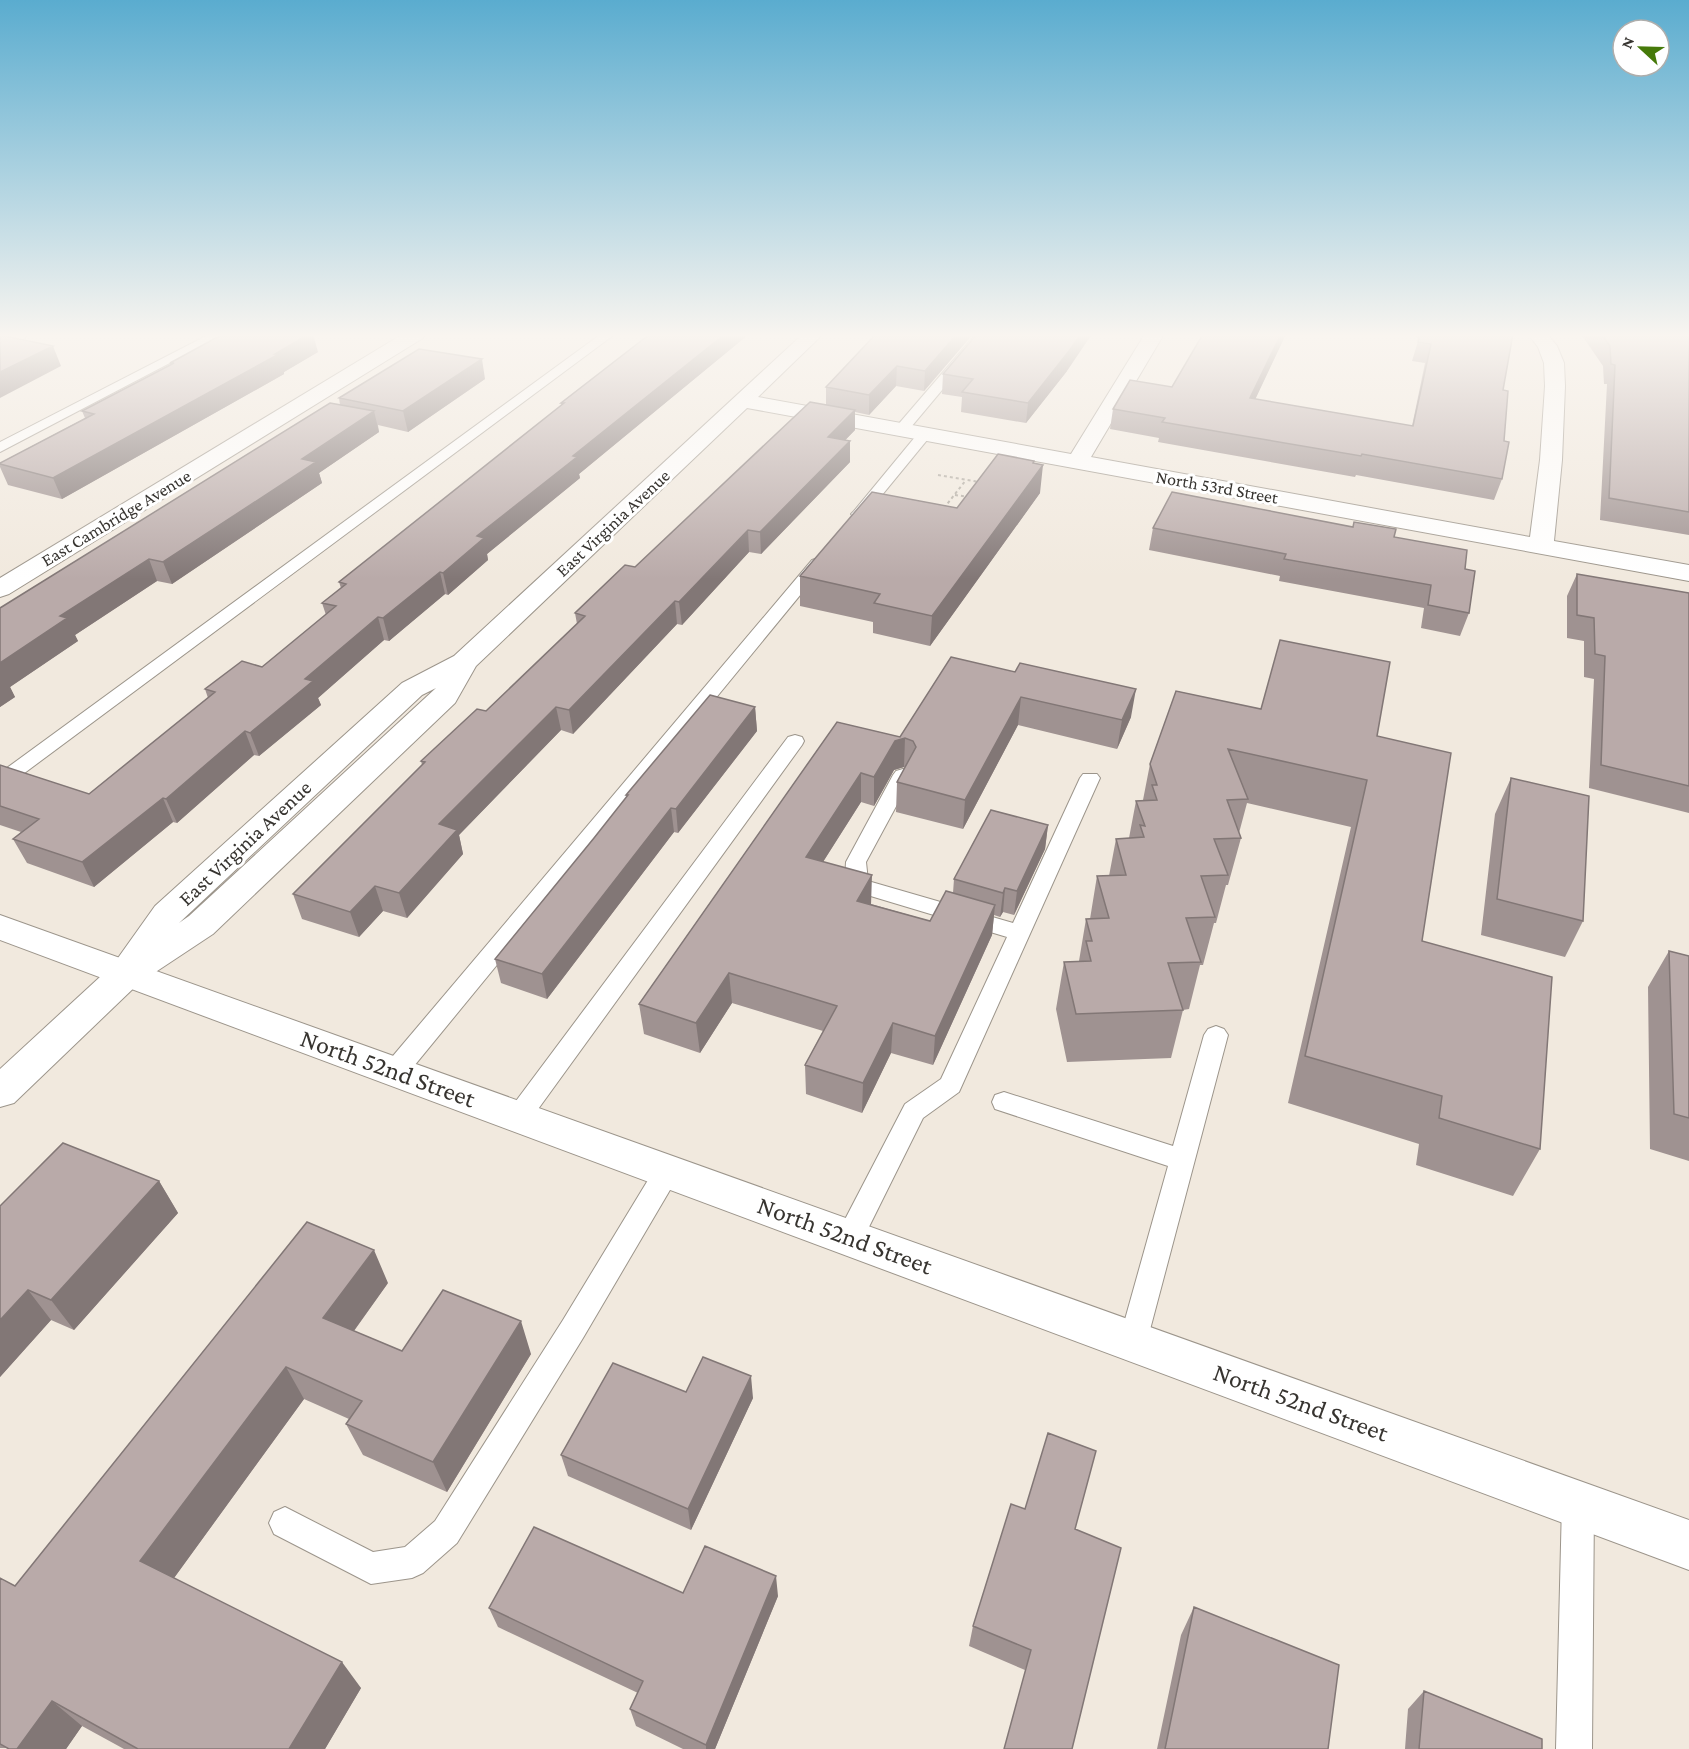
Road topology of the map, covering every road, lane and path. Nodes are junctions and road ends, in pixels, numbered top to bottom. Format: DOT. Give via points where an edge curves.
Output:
graph roads {
  1 [pos="62,416"];
  2 [pos="282,416"];
  3 [pos="498,416"];
  4 [pos="728,416"];
  5 [pos="823,416"];
  6 [pos="913,416"];
  7 [pos="1105,416"];
  8 [pos="1553,416"];
  9 [pos="901,430"];
  10 [pos="925,434"];
  11 [pos="0,448"];
  12 [pos="1077,462"];
  13 [pos="938,475"];
  14 [pos="966,480"];
  15 [pos="988,484"];
  16 [pos="955,495"];
  17 [pos="978,499"];
  18 [pos="950,512"];
  19 [pos="849,525"];
  20 [pos="1541,546"];
  21 [pos="827,553"];
  22 [pos="1689,573"];
  23 [pos="0,588"];
  24 [pos="795,741"];
  25 [pos="903,775"];
  26 [pos="1090,778"];
  27 [pos="0,782"];
  28 [pos="0,927"];
  29 [pos="1020,933"];
  30 [pos="126,974"];
  31 [pos="1216,1035"];
  32 [pos="396,1070"];
  33 [pos="0,1092"];
  34 [pos="1004,1102"];
  35 [pos="519,1116"];
  36 [pos="1182,1160"];
  37 [pos="668,1170"];
  38 [pos="850,1237"];
  39 [pos="1133,1341"];
  40 [pos="1578,1504"];
  41 [pos="285,1523"];
  42 [pos="1689,1545"];
  43 [pos="1574,1749"];
  1 -- 11 [label="lane"];
  2 -- 23 [label="street, East Cambridge Avenue"];
  3 -- 27 [label="lane"];
  4 -- 30 [label="street, East Virginia Avenue" via="464,663 445,697 201,925"];
  5 -- 9 [label="street, North 53rd Street"];
  6 -- 9 [label="lane"];
  7 -- 12 [label="street"];
  8 -- 20 [label="street"];
  9 -- 10 [label="street, North 53rd Street"];
  10 -- 12 [label="street, North 53rd Street"];
  10 -- 19 [label="lane"];
  12 -- 20 [label="street, North 53rd Street"];
  13 -- 14 [label="path"];
  14 -- 15 [label="path"];
  14 -- 16 [label="path"];
  16 -- 17 [label="path"];
  16 -- 18 [label="path" via="942,511"];
  20 -- 22 [label="street, North 53rd Street"];
  21 -- 32 [label="lane"];
  24 -- 35 [label="lane"];
  25 -- 29 [label="lane" via="856,861 856,879 861,886"];
  26 -- 29 [label="lane"];
  28 -- 30 [label="street, North 52nd Street"];
  29 -- 38 [label="lane" via="950,1085 914,1111"];
  30 -- 32 [label="street, North 52nd Street"];
  30 -- 33 [label="street, East Virginia Avenue"];
  31 -- 36 [label="lane"];
  32 -- 35 [label="street, North 52nd Street"];
  34 -- 36 [label="lane"];
  35 -- 37 [label="street, North 52nd Street"];
  36 -- 39 [label="lane"];
  37 -- 38 [label="street, North 52nd Street"];
  37 -- 41 [label="lane" via="446,1532 412,1562 371,1568"];
  38 -- 39 [label="street, North 52nd Street"];
  39 -- 40 [label="street, North 52nd Street"];
  40 -- 42 [label="street, North 52nd Street"];
  40 -- 43 [label="lane"];
}
